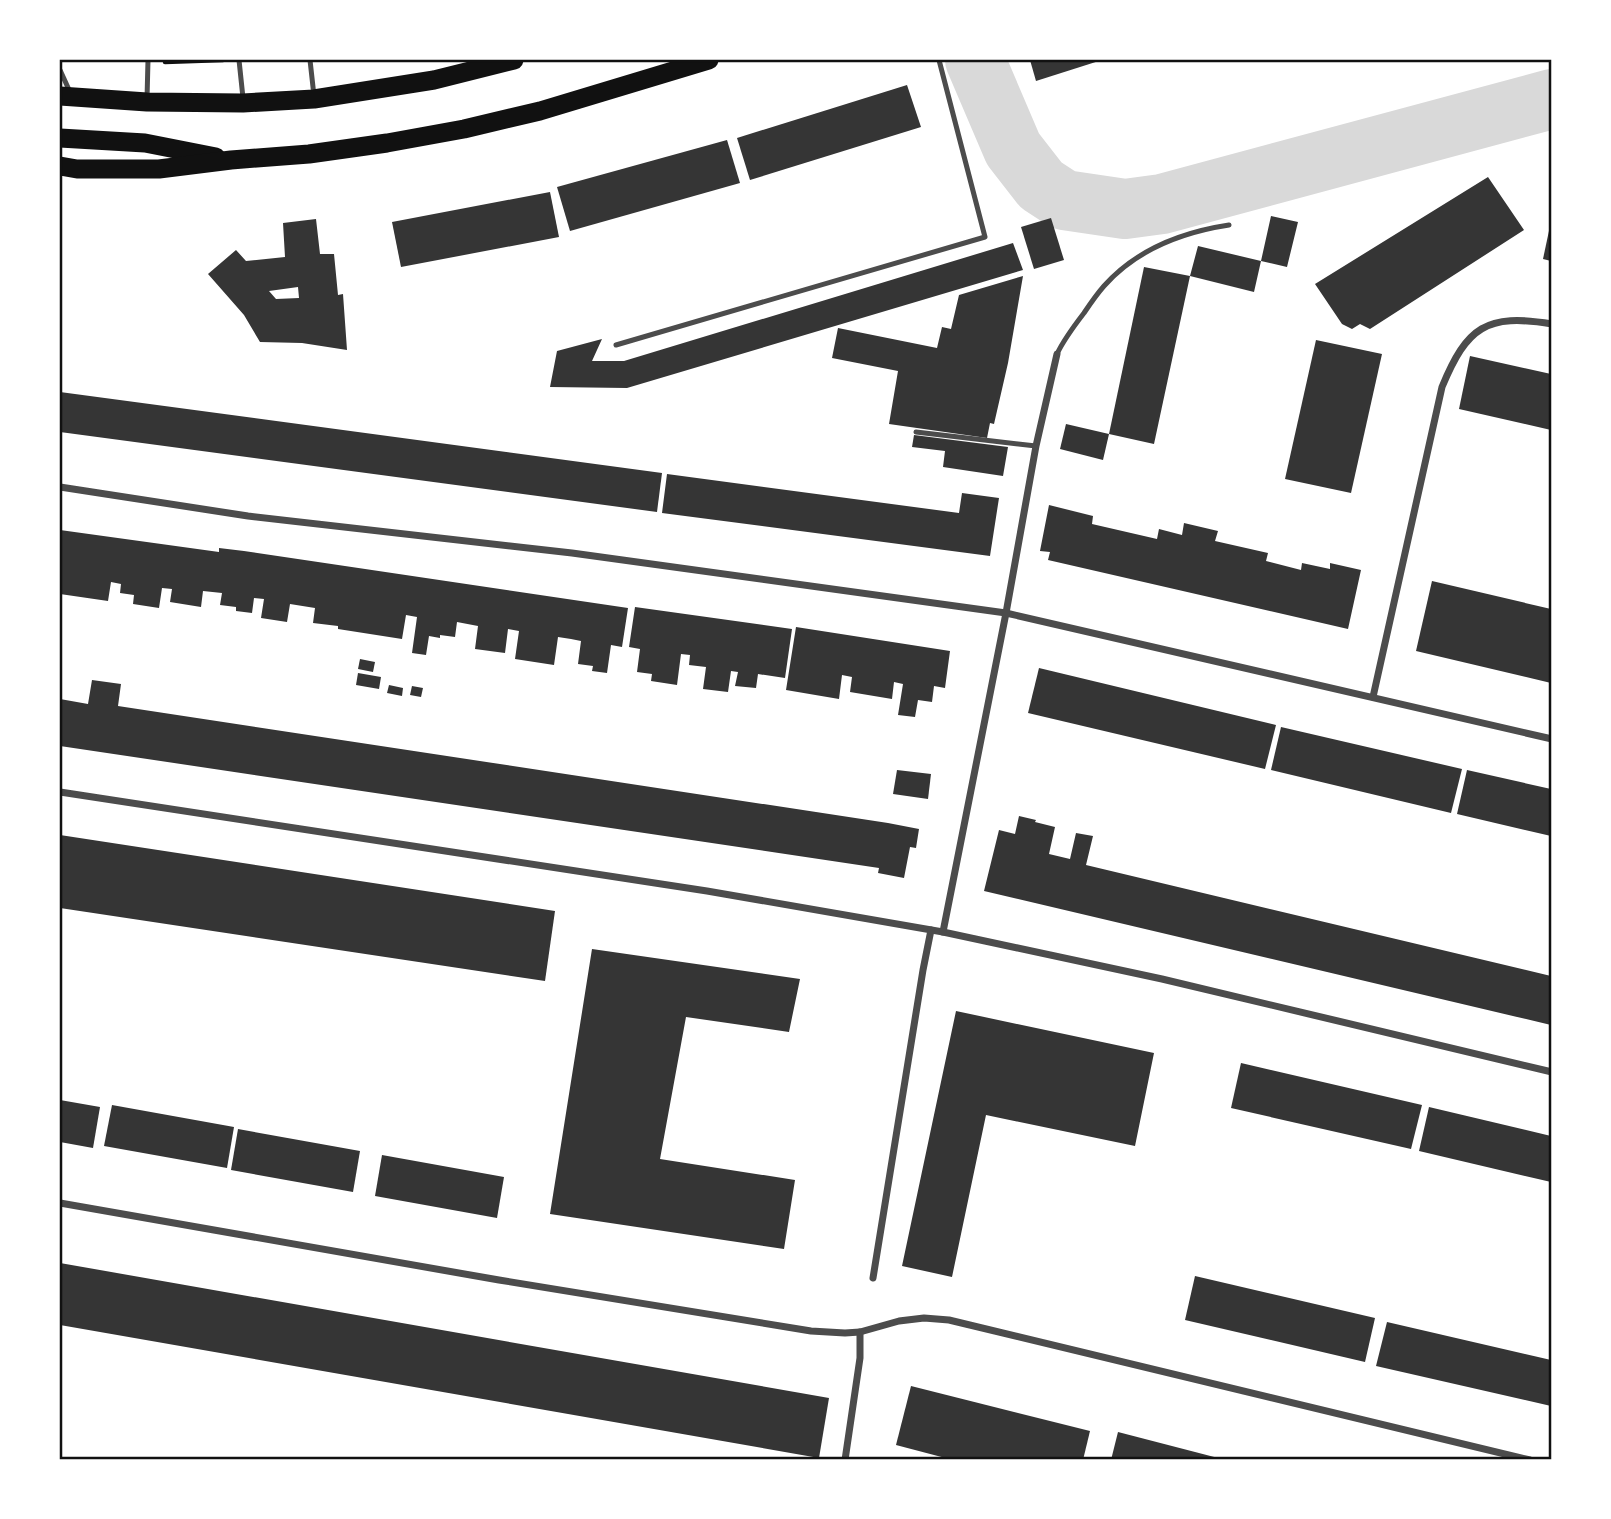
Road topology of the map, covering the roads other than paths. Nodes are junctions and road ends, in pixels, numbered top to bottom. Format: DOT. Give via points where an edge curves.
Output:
graph roads {
  1 [pos="237,60"];
  2 [pos="310,60"];
  3 [pos="512,60"];
  4 [pos="709,60"];
  5 [pos="939,60"];
  6 [pos="148,61"];
  7 [pos="60,70"];
  8 [pos="66,97"];
  9 [pos="314,99"];
  10 [pos="147,102"];
  11 [pos="243,103"];
  12 [pos="60,138"];
  13 [pos="231,160"];
  14 [pos="60,166"];
  15 [pos="1229,225"];
  16 [pos="1552,324"];
  17 [pos="616,345"];
  18 [pos="1056,354"];
  19 [pos="916,432"];
  20 [pos="1036,446"];
  21 [pos="60,487"];
  22 [pos="1006,613"];
  23 [pos="1373,697"];
  24 [pos="1552,739"];
  25 [pos="60,792"];
  26 [pos="930,930"];
  27 [pos="943,932"];
  28 [pos="1552,1072"];
  29 [pos="60,1203"];
  30 [pos="873,1278"];
  31 [pos="860,1332"];
  32 [pos="845,1460"];
  33 [pos="1530,1460"];
  1 -- 11 [label="lane"];
  2 -- 9 [label="lane"];
  3 -- 9 [label="highway" via="434,80"];
  4 -- 13 [label="highway" via="464,129 309,154"];
  5 -- 17 [label="lane" via="985,237"];
  6 -- 10 [label="lane"];
  7 -- 8 [label="lane"];
  8 -- 10 [label="highway"];
  9 -- 11 [label="highway"];
  10 -- 11 [label="highway"];
  12 -- 13 [label="highway" via="145,143"];
  13 -- 14 [label="highway" via="159,169"];
  15 -- 18 [label="lane" via="1174,238 1135,259 1103,287"];
  16 -- 23 [label="street" via="1499,321 1475,332 1454,359 1442,387"];
  18 -- 20 [label="street"];
  19 -- 20 [label="lane"];
  20 -- 22 [label="street"];
  21 -- 22 [label="street" via="248,516 572,553"];
  22 -- 23 [label="street"];
  22 -- 27 [label="street"];
  23 -- 24 [label="street"];
  25 -- 26 [label="street" via="694,888"];
  26 -- 27 [label="street"];
  26 -- 30 [label="street"];
  27 -- 28 [label="street"];
  29 -- 31 [label="street" via="797,1329"];
  31 -- 32 [label="street"];
  31 -- 33 [label="street" via="899,1321 949,1320"];
}
